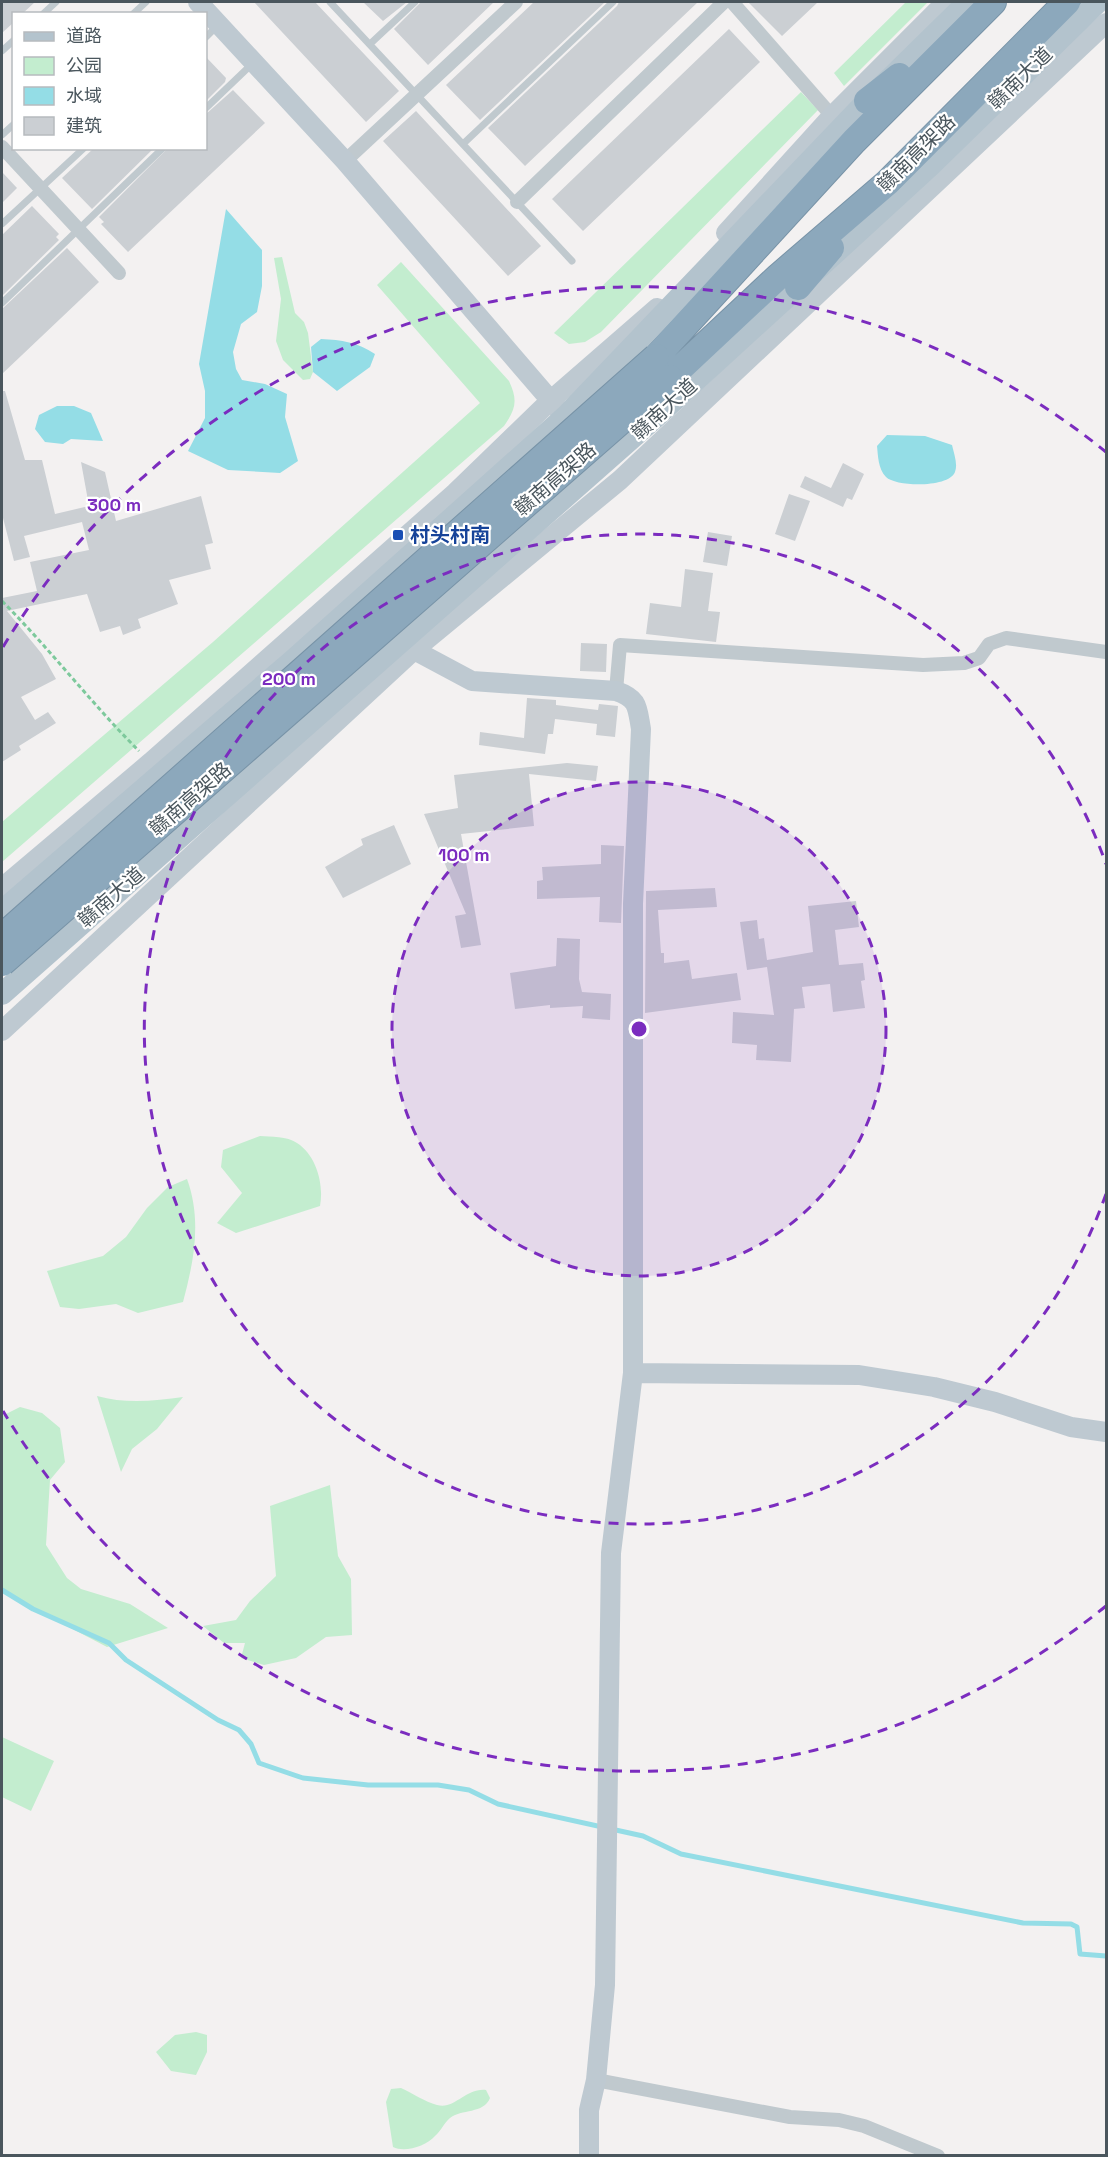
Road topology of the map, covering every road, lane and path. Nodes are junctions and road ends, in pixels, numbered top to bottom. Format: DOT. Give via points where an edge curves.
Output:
graph roads {
  1 [pos="330,2"];
  2 [pos="415,2"];
  3 [pos="516,2"];
  4 [pos="613,2"];
  5 [pos="724,2"];
  6 [pos="732,2"];
  7 [pos="946,2"];
  8 [pos="969,2"];
  9 [pos="991,2"];
  10 [pos="1067,2"];
  11 [pos="1098,2"];
  12 [pos="1107,23"];
  13 [pos="212,30"];
  14 [pos="370,44"];
  15 [pos="254,62"];
  16 [pos="416,94"];
  17 [pos="867,101"];
  18 [pos="207,107"];
  19 [pos="832,116"];
  20 [pos="463,144"];
  21 [pos="2,147"];
  22 [pos="82,150"];
  23 [pos="161,150"];
  24 [pos="345,161"];
  25 [pos="887,183"];
  26 [pos="40,189"];
  27 [pos="517,202"];
  28 [pos="2,224"];
  29 [pos="78,230"];
  30 [pos="572,261"];
  31 [pos="118,273"];
  32 [pos="798,287"];
  33 [pos="2,303"];
  34 [pos="616,366"];
  35 [pos="663,368"];
  36 [pos="550,401"];
  37 [pos="658,415"];
  38 [pos="566,417"];
  39 [pos="606,461"];
  40 [pos="497,479"];
  41 [pos="620,480"];
  42 [pos="538,522"];
  43 [pos="2,602"];
  44 [pos="414,650"];
  45 [pos="1107,652"];
  46 [pos="616,691"];
  47 [pos="151,762"];
  48 [pos="2,888"];
  49 [pos="2,911"];
  50 [pos="2,937"];
  51 [pos="2,963"];
  52 [pos="2,994"];
  53 [pos="2,1031"];
  54 [pos="633,1373"];
  55 [pos="1107,1432"];
  56 [pos="596,2080"];
  57 [pos="589,2156"];
  58 [pos="938,2156"];
  1 -- 14 [label="lane"];
  2 -- 14 [label="lane"];
  3 -- 16 [label="street"];
  4 -- 20 [label="lane"];
  5 -- 27 [label="street"];
  6 -- 19 [label="street"];
  7 -- 19 [label="street"];
  8 -- 17 [label="main road"];
  9 -- 17 [label="highway"];
  9 -- 35 [label="highway, 赣南高架路" via="854,141"];
  10 -- 25 [label="highway, 赣南高架路"];
  11 -- 32 [label="main road, 赣南大道" via="930,166"];
  12 -- 41 [label="street"];
  13 -- 15 [label="street"];
  14 -- 16 [label="lane"];
  15 -- 18 [label="lane"];
  15 -- 24 [label="street"];
  16 -- 20 [label="lane"];
  16 -- 24 [label="street"];
  17 -- 34 [label="main road"];
  19 -- 36 [label="street" via="668,299"];
  20 -- 27 [label="lane"];
  21 -- 26 [label="street"];
  22 -- 26 [label="lane"];
  23 -- 29 [label="lane"];
  24 -- 36 [label="street"];
  25 -- 32 [label="highway"];
  25 -- 35 [label="highway, 赣南高架路"];
  26 -- 28 [label="lane"];
  26 -- 29 [label="street"];
  27 -- 30 [label="lane"];
  29 -- 31 [label="street"];
  29 -- 33 [label="lane"];
  32 -- 37 [label="main road, 赣南大道"];
  34 -- 37 [label="main road"];
  34 -- 38 [label="main road"];
  35 -- 50 [label="highway, 赣南高架路, bridge"];
  35 -- 51 [label="highway, 赣南高架路, bridge"];
  36 -- 38 [label="street"];
  36 -- 47 [label="street" via="455,493"];
  37 -- 39 [label="main road, 赣南大道"];
  38 -- 39 [label="street"];
  38 -- 40 [label="main road"];
  39 -- 41 [label="street"];
  39 -- 42 [label="main road, 赣南大道"];
  40 -- 42 [label="main road"];
  40 -- 49 [label="main road"];
  41 -- 44 [label="street"];
  42 -- 52 [label="main road, 赣南大道"];
  43 -- 47 [label="path" via="100,712"];
  44 -- 46 [label="street" via="472,681"];
  44 -- 53 [label="street"];
  45 -- 46 [label="street" via="1006,638 989,644 980,658 964,663 923,665 620,645"];
  46 -- 54 [label="street" via="630,696 637,705 641,729 633,915"];
  47 -- 48 [label="street"];
  54 -- 55 [label="street" via="859,1375 934,1387 1071,1427"];
  54 -- 56 [label="street" via="611,1553 605,1985"];
  56 -- 57 [label="street" via="590,2110"];
  56 -- 58 [label="street" via="790,2117 839,2120"];
}
